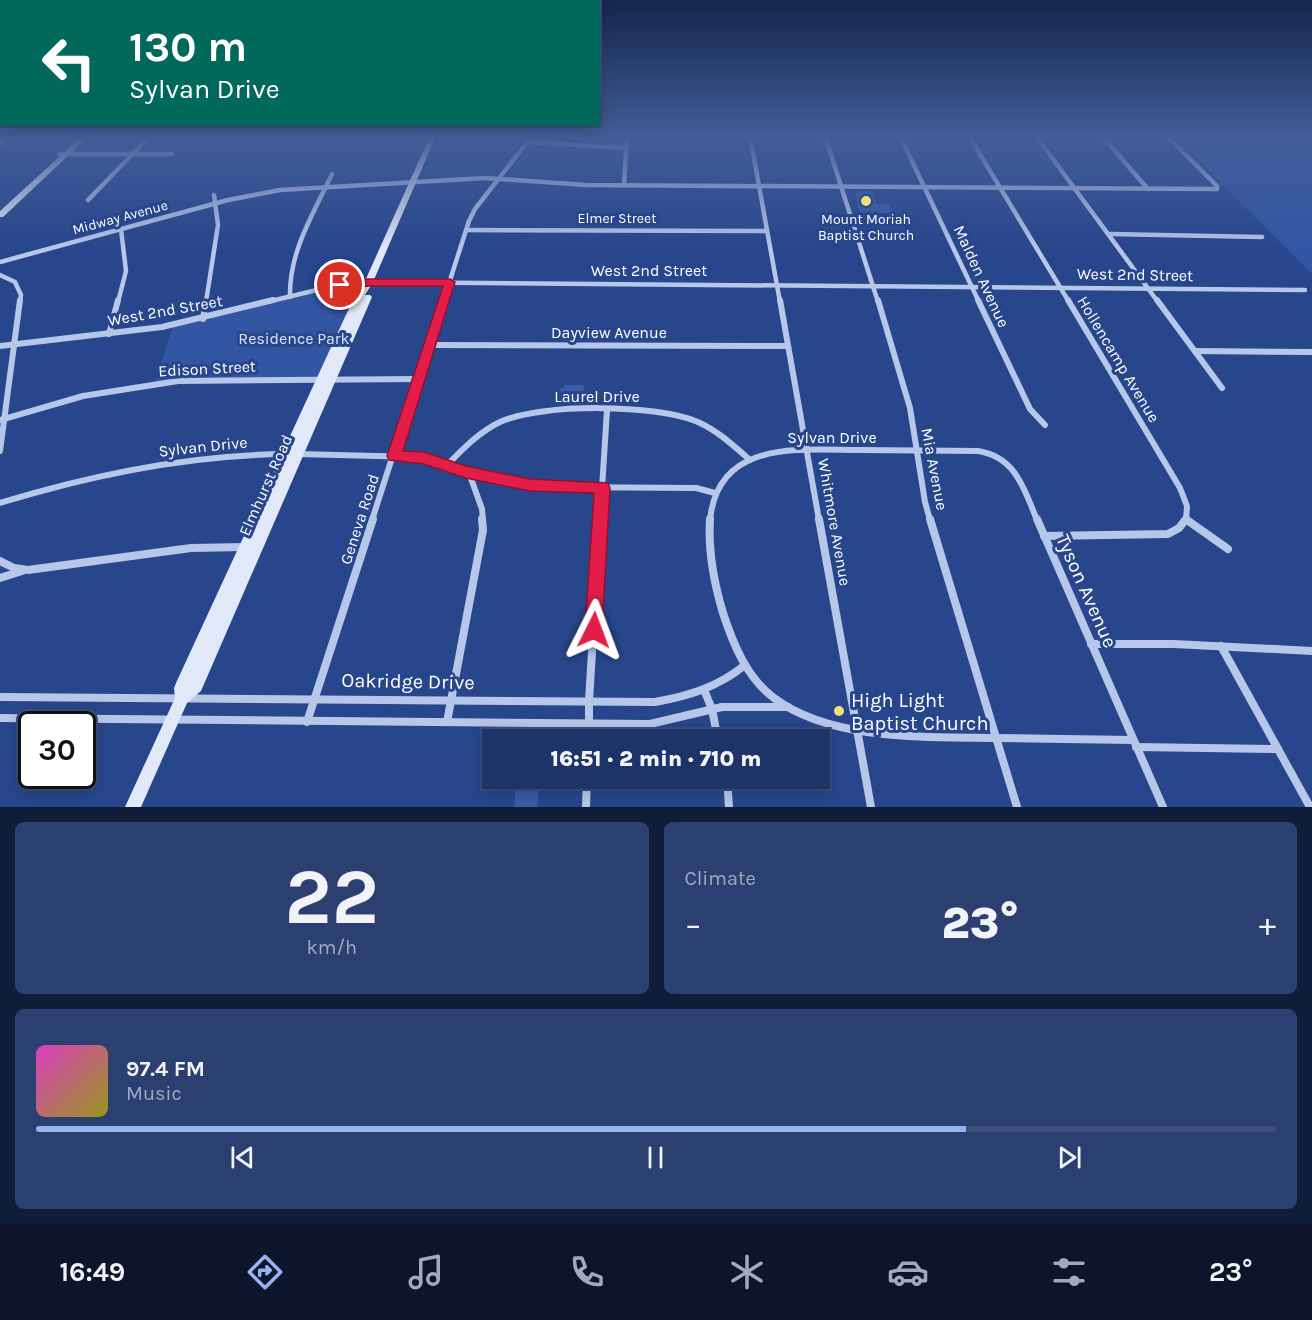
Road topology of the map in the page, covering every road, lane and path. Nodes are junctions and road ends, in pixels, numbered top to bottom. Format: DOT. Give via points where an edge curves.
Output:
graph roads {
  1 [pos="39,174"];
  2 [pos="43,174"];
  3 [pos="114,174"];
  4 [pos="332,174"];
  5 [pos="417,174"];
  6 [pos="502,174"];
  7 [pos="625,174"];
  8 [pos="757,174"];
  9 [pos="837,174"];
  10 [pos="918,174"];
  11 [pos="993,174"];
  12 [pos="1064,174"];
  13 [pos="1135,174"];
  14 [pos="1205,174"];
  15 [pos="498,178"];
  16 [pos="413,182"];
  17 [pos="624,185"];
  18 [pos="759,186"];
  19 [pos="326,187"];
  20 [pos="841,187"];
  21 [pos="925,188"];
  22 [pos="1002,188"];
  23 [pos="1076,189"];
  24 [pos="1148,189"];
  25 [pos="214,195"];
  26 [pos="88,200"];
  27 [pos="216,203"];
  28 [pos="0,206"];
  29 [pos="0,215"];
  30 [pos="121,229"];
  31 [pos="467,230"];
  32 [pos="766,231"];
  33 [pos="1110,234"];
  34 [pos="1262,237"];
  35 [pos="0,262"];
  36 [pos="0,274"];
  37 [pos="369,282"];
  38 [pos="450,282"];
  39 [pos="776,284"];
  40 [pos="872,285"];
  41 [pos="971,285"];
  42 [pos="1060,287"];
  43 [pos="1148,287"];
  44 [pos="1305,290"];
  45 [pos="290,297"];
  46 [pos="202,319"];
  47 [pos="109,334"];
  48 [pos="14,345"];
  49 [pos="431,345"];
  50 [pos="0,346"];
  51 [pos="787,346"];
  52 [pos="1195,351"];
  53 [pos="1312,352"];
  54 [pos="420,379"];
  55 [pos="327,380"];
  56 [pos="1222,388"];
  57 [pos="607,410"];
  58 [pos="2,419"];
  59 [pos="1045,425"];
  60 [pos="807,449"];
  61 [pos="916,450"];
  62 [pos="0,452"];
  63 [pos="292,454"];
  64 [pos="394,456"];
  65 [pos="750,460"];
  66 [pos="1004,460"];
  67 [pos="447,465"];
  68 [pos="469,473"];
  69 [pos="602,488"];
  70 [pos="716,493"];
  71 [pos="0,503"];
  72 [pos="1187,520"];
  73 [pos="1044,536"];
  74 [pos="251,547"];
  75 [pos="1228,549"];
  76 [pos="0,561"];
  77 [pos="28,570"];
  78 [pos="0,578"];
  79 [pos="1091,644"];
  80 [pos="1221,646"];
  81 [pos="1312,651"];
  82 [pos="745,665"];
  83 [pos="704,690"];
  84 [pos="0,697"];
  85 [pos="182,698"];
  86 [pos="314,698"];
  87 [pos="452,699"];
  88 [pos="589,701"];
  89 [pos="789,707"];
  90 [pos="711,709"];
  91 [pos="0,718"];
  92 [pos="172,720"];
  93 [pos="306,722"];
  94 [pos="447,722"];
  95 [pos="591,725"];
  96 [pos="590,729"];
  97 [pos="716,729"];
  98 [pos="857,729"];
  99 [pos="996,739"];
  100 [pos="1135,744"];
  101 [pos="1278,749"];
  102 [pos="587,789"];
  103 [pos="728,789"];
  104 [pos="133,807"];
  105 [pos="586,807"];
  106 [pos="729,807"];
  107 [pos="871,807"];
  108 [pos="1017,807"];
  109 [pos="1163,807"];
  110 [pos="1310,807"];
  1 -- 28 [label="street"];
  2 -- 29 [label="street"];
  3 -- 26 [label="street"];
  4 -- 19 [label="street"];
  5 -- 16 [label="street, Elmhurst Road"];
  6 -- 15 [label="street, Geneva Road"];
  7 -- 17 [label="street"];
  8 -- 18 [label="street, Whitmore Avenue"];
  9 -- 20 [label="street, Mia Avenue"];
  10 -- 21 [label="street, Malden Avenue"];
  11 -- 22 [label="street, Hollencamp Avenue"];
  12 -- 23 [label="street"];
  13 -- 24 [label="street"];
  14 -- 24 [label="street, Midway Avenue" via="1217,189"];
  15 -- 16 [label="street, Midway Avenue"];
  15 -- 17 [label="street, Midway Avenue"];
  15 -- 31 [label="street, Geneva Road" via="480,200"];
  16 -- 19 [label="street, Midway Avenue"];
  16 -- 37 [label="street, Elmhurst Road"];
  17 -- 18 [label="street, Midway Avenue"];
  18 -- 20 [label="street, Midway Avenue"];
  18 -- 32 [label="street, Whitmore Avenue"];
  19 -- 27 [label="street, Midway Avenue" via="272,191"];
  19 -- 45 [label="street" via="292,258"];
  20 -- 21 [label="street, Midway Avenue"];
  20 -- 40 [label="street, Mia Avenue"];
  21 -- 22 [label="street, Midway Avenue"];
  21 -- 41 [label="street, Malden Avenue"];
  22 -- 23 [label="street, Midway Avenue"];
  22 -- 42 [label="street, Hollencamp Avenue"];
  23 -- 24 [label="street, Midway Avenue"];
  23 -- 33 [label="street"];
  25 -- 27 [label="street"];
  27 -- 30 [label="street, Midway Avenue"];
  27 -- 46 [label="street" via="218,225"];
  30 -- 35 [label="street, Midway Avenue"];
  30 -- 47 [label="street" via="126,271"];
  31 -- 32 [label="street, Elmer Street"];
  31 -- 38 [label="street, Geneva Road"];
  32 -- 39 [label="street, Whitmore Avenue"];
  33 -- 34 [label="street"];
  33 -- 43 [label="street"];
  36 -- 48 [label="street" via="20,290"];
  37 -- 38 [label="street, West 2nd Street"];
  37 -- 45 [label="street, West 2nd Street"];
  37 -- 55 [label="street, Elmhurst Road" via="370,290"];
  38 -- 39 [label="street, West 2nd Street"];
  38 -- 49 [label="street, Geneva Road"];
  39 -- 40 [label="street, West 2nd Street"];
  39 -- 51 [label="street, Whitmore Avenue"];
  40 -- 41 [label="street, West 2nd Street"];
  40 -- 61 [label="street, Mia Avenue" via="907,396"];
  41 -- 42 [label="street, West 2nd Street"];
  41 -- 59 [label="street, Malden Avenue" via="1030,409"];
  42 -- 43 [label="street, West 2nd Street"];
  42 -- 72 [label="street, Hollencamp Avenue" via="1184,495"];
  43 -- 44 [label="street, West 2nd Street"];
  43 -- 52 [label="street"];
  45 -- 46 [label="street, West 2nd Street"];
  46 -- 47 [label="street, West 2nd Street"];
  47 -- 48 [label="street, West 2nd Street"];
  48 -- 50 [label="street, West 2nd Street"];
  48 -- 58 [label="street"];
  49 -- 51 [label="street, Dayview Avenue"];
  49 -- 54 [label="street, Geneva Road"];
  51 -- 60 [label="street, Whitmore Avenue"];
  52 -- 53 [label="street"];
  52 -- 56 [label="street"];
  54 -- 55 [label="street, Edison Street"];
  54 -- 64 [label="street, Geneva Road"];
  55 -- 58 [label="street, Edison Street" via="155,384 83,396"];
  55 -- 63 [label="street, Elmhurst Road"];
  57 -- 65 [label="street, Laurel Drive" via="652,410 684,416 721,434"];
  57 -- 67 [label="street, Laurel Drive" via="548,410 517,415 480,432"];
  57 -- 69 [label="street"];
  58 -- 62 [label="street"];
  60 -- 61 [label="street, Sylvan Drive"];
  60 -- 65 [label="street, Sylvan Drive" via="776,451"];
  60 -- 98 [label="street, Whitmore Avenue"];
  61 -- 66 [label="street, Sylvan Drive" via="978,451"];
  61 -- 99 [label="street, Mia Avenue" via="925,502"];
  63 -- 64 [label="street, Sylvan Drive"];
  63 -- 71 [label="street, Sylvan Drive" via="146,466 74,481"];
  63 -- 74 [label="street, Elmhurst Road"];
  64 -- 67 [label="street, Sylvan Drive" via="424,458"];
  64 -- 86 [label="street, Geneva Road"];
  65 -- 70 [label="street, Sylvan Drive" via="732,473"];
  66 -- 73 [label="street, Tyson Avenue" via="1018,476"];
  67 -- 68 [label="street, Sylvan Drive"];
  68 -- 69 [label="street, Sylvan Drive" via="530,485"];
  68 -- 87 [label="street" via="482,509 483,530"];
  69 -- 70 [label="street, Sylvan Drive" via="696,488"];
  69 -- 88 [label="street"];
  70 -- 82 [label="street" via="710,515 715,580 736,650"];
  72 -- 73 [label="street" via="1168,534"];
  72 -- 75 [label="street"];
  73 -- 79 [label="street, Tyson Avenue"];
  74 -- 77 [label="street" via="191,548"];
  74 -- 85 [label="street, Elmhurst Road" via="195,686"];
  76 -- 77 [label="street"];
  77 -- 78 [label="street"];
  79 -- 80 [label="street"];
  79 -- 100 [label="street, Tyson Avenue"];
  80 -- 81 [label="street"];
  80 -- 101 [label="street"];
  82 -- 83 [label="street, Oakridge Drive" via="719,685"];
  82 -- 89 [label="street" via="773,696"];
  83 -- 88 [label="street, Oakridge Drive" via="655,702"];
  83 -- 90 [label="street"];
  84 -- 85 [label="street, Oakridge Drive"];
  85 -- 86 [label="street, Oakridge Drive"];
  85 -- 92 [label="street, Elmhurst Road"];
  86 -- 87 [label="street, Oakridge Drive"];
  86 -- 93 [label="street, Geneva Road"];
  87 -- 88 [label="street, Oakridge Drive"];
  87 -- 94 [label="street"];
  88 -- 95 [label="street"];
  89 -- 90 [label="street"];
  89 -- 98 [label="street" via="825,722"];
  90 -- 95 [label="street" via="671,723"];
  90 -- 97 [label="street"];
  91 -- 92 [label="street"];
  92 -- 93 [label="street"];
  92 -- 104 [label="street, Elmhurst Road"];
  93 -- 94 [label="street"];
  94 -- 95 [label="street"];
  95 -- 96 [label="street"];
  98 -- 99 [label="street" via="906,736"];
  98 -- 107 [label="street, Whitmore Avenue"];
  99 -- 100 [label="street"];
  99 -- 108 [label="street, Mia Avenue"];
  100 -- 101 [label="street"];
  100 -- 109 [label="street, Tyson Avenue"];
  101 -- 110 [label="street"];
  102 -- 105 [label="street"];
  103 -- 106 [label="street"];
}
